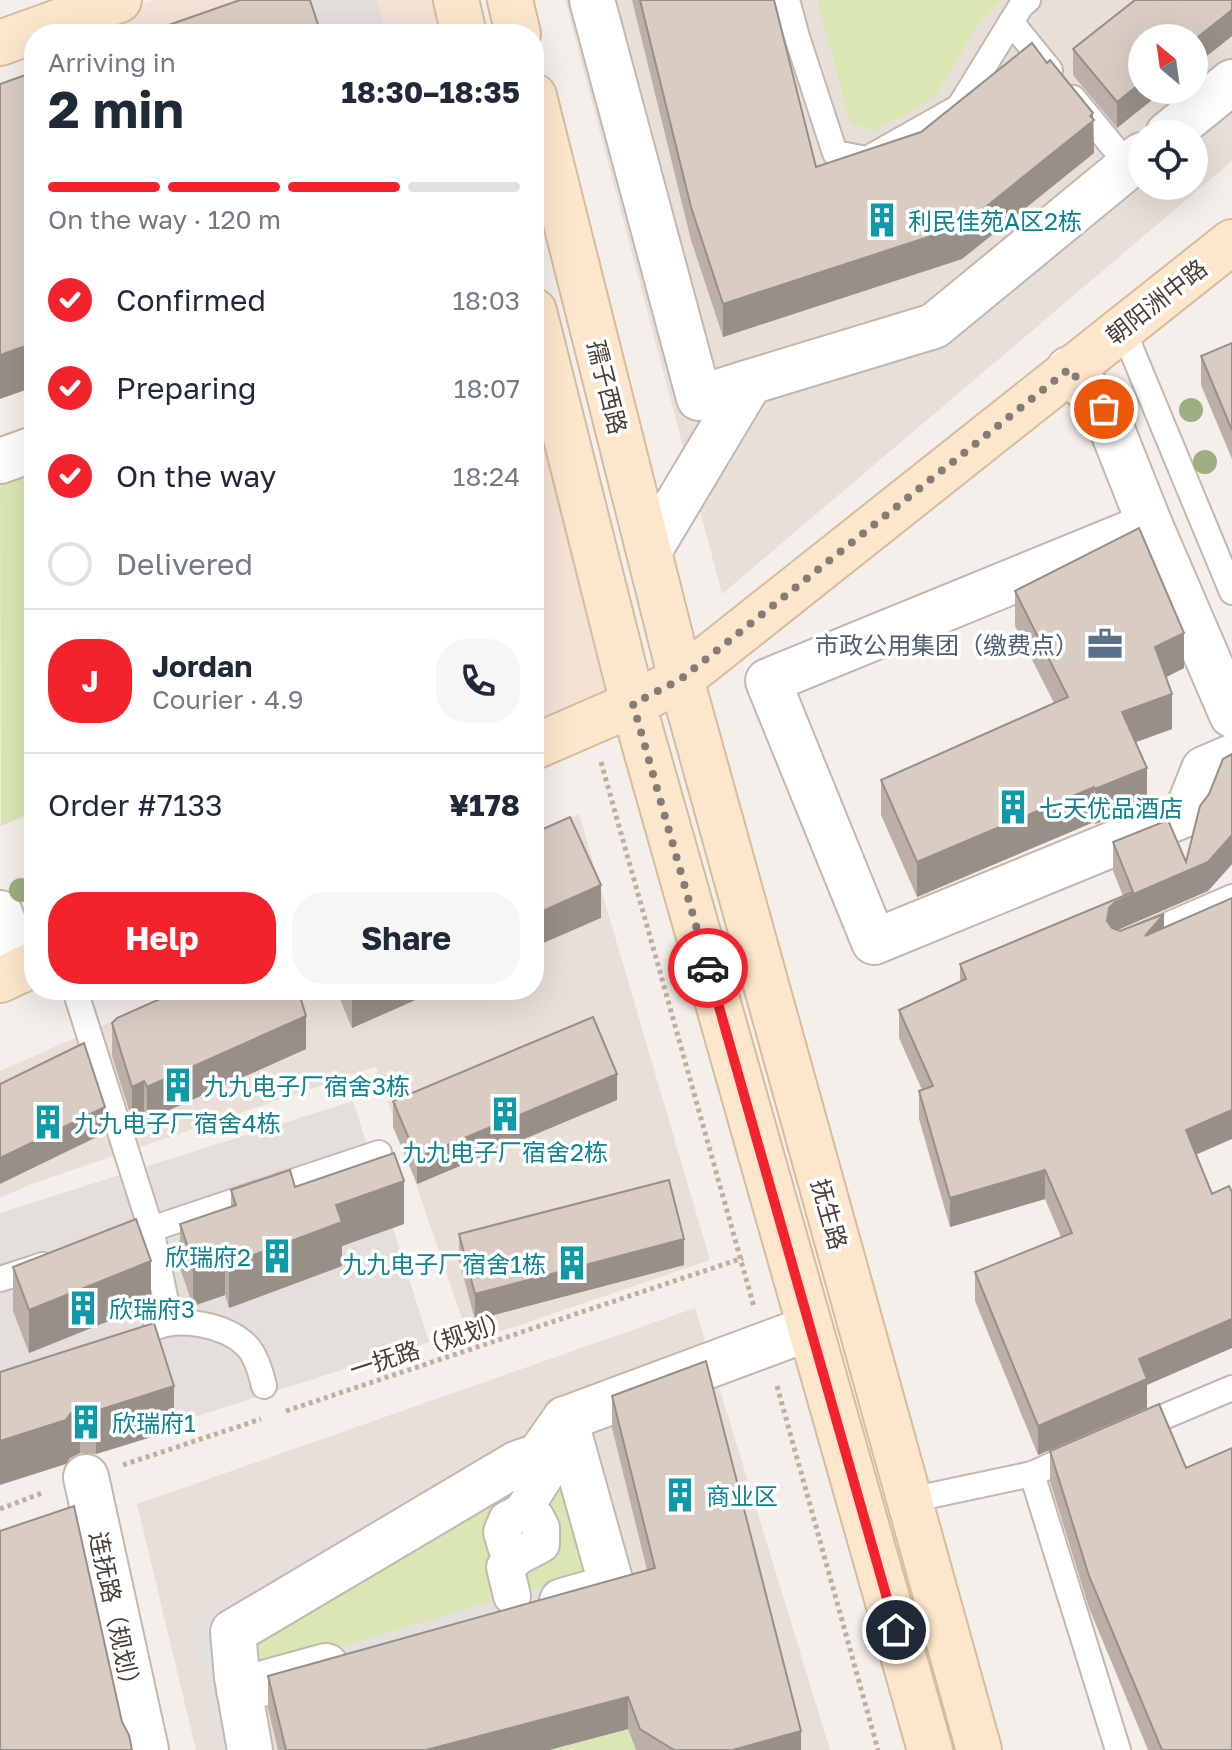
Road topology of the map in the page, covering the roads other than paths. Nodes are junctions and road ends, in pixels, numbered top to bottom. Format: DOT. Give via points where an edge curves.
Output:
graph roads {
  1 [pos="119,0"];
  2 [pos="456,0"];
  3 [pos="510,0"];
  4 [pos="592,0"];
  5 [pos="787,0"];
  6 [pos="1028,0"];
  7 [pos="1011,22"];
  8 [pos="53,24"];
  9 [pos="462,24"];
  10 [pos="516,24"];
  11 [pos="24,34"];
  12 [pos="0,43"];
  13 [pos="1232,82"];
  14 [pos="1185,120"];
  15 [pos="544,136"];
  16 [pos="1128,153"];
  17 [pos="1128,167"];
  18 [pos="1232,242"];
  19 [pos="1122,327"];
  20 [pos="544,351"];
  21 [pos="1069,369"];
  22 [pos="750,382"];
  23 [pos="24,453"];
  24 [pos="0,461"];
  25 [pos="1150,525"];
  26 [pos="649,551"];
  27 [pos="1232,592"];
  28 [pos="681,679"];
  29 [pos="633,704"];
  30 [pos="1232,715"];
  31 [pos="544,743"];
  32 [pos="1232,757"];
  33 [pos="1232,897"];
  34 [pos="0,913"];
  35 [pos="1121,945"];
  36 [pos="18,971"];
  37 [pos="78,1000"];
  38 [pos="379,1153"];
  39 [pos="151,1229"];
  40 [pos="91,1249"];
  41 [pos="61,1259"];
  42 [pos="0,1279"];
  43 [pos="170,1321"];
  44 [pos="810,1328"];
  45 [pos="127,1337"];
  46 [pos="264,1386"];
  47 [pos="1232,1388"];
  48 [pos="542,1446"];
  49 [pos="1032,1474"];
  50 [pos="86,1477"];
  51 [pos="910,1500"];
  52 [pos="498,1609"];
  53 [pos="357,1657"];
  54 [pos="239,1690"];
  55 [pos="924,1749"];
  56 [pos="146,1750"];
  57 [pos="250,1750"];
  58 [pos="979,1750"];
  59 [pos="1118,1750"];
  1 -- 8 [label="main road"];
  2 -- 9 [label="main road"];
  3 -- 10 [label="main road"];
  4 -- 22 [label="street" via="699,398"];
  5 -- 7 [label="lane" via="835,153 867,159 959,107"];
  6 -- 7 [label="lane"];
  7 -- 16 [label="lane"];
  11 -- 12 [label="main road"];
  13 -- 14 [label="street"];
  15 -- 26 [label="main road, 孺子西路"];
  17 -- 22 [label="street" via="934,326"];
  18 -- 19 [label="main road, 朝阳洲中路"];
  19 -- 21 [label="main road, 朝阳洲中路"];
  19 -- 27 [label="lane"];
  20 -- 29 [label="main road"];
  21 -- 25 [label="street" via="1104,409"];
  21 -- 28 [label="main road, 朝阳洲中路"];
  22 -- 26 [label="street"];
  23 -- 24 [label="street"];
  25 -- 30 [label="street"];
  25 -- 32 [label="street" via="768,681 874,942 1186,814 1204,769"];
  26 -- 28 [label="main road, 孺子西路"];
  28 -- 29 [label="main road, 朝阳洲中路"];
  28 -- 51 [label="main road, 抚生路"];
  29 -- 31 [label="main road, 朝阳洲中路"];
  29 -- 44 [label="main road"];
  33 -- 35 [label="lane"];
  34 -- 36 [label="street"];
  37 -- 39 [label="lane"];
  38 -- 39 [label="lane"];
  39 -- 40 [label="lane"];
  39 -- 43 [label="lane"];
  41 -- 42 [label="lane"];
  43 -- 45 [label="lane"];
  43 -- 46 [label="lane" via="223,1330 248,1346"];
  44 -- 48 [label="street" via="607,1403"];
  44 -- 55 [label="main road"];
  47 -- 49 [label="lane"];
  48 -- 52 [label="street" via="558,1456 522,1512 507,1520 502,1532 506,1546 520,1555 505,1567"];
  48 -- 52 [label="street" via="612,1587"];
  48 -- 54 [label="street" via="233,1632"];
  49 -- 51 [label="lane"];
  49 -- 59 [label="lane"];
  50 -- 56 [label="street, 连抚路（规划）"];
  51 -- 58 [label="main road, 抚生路"];
  53 -- 54 [label="street"];
  54 -- 57 [label="street"];
}
